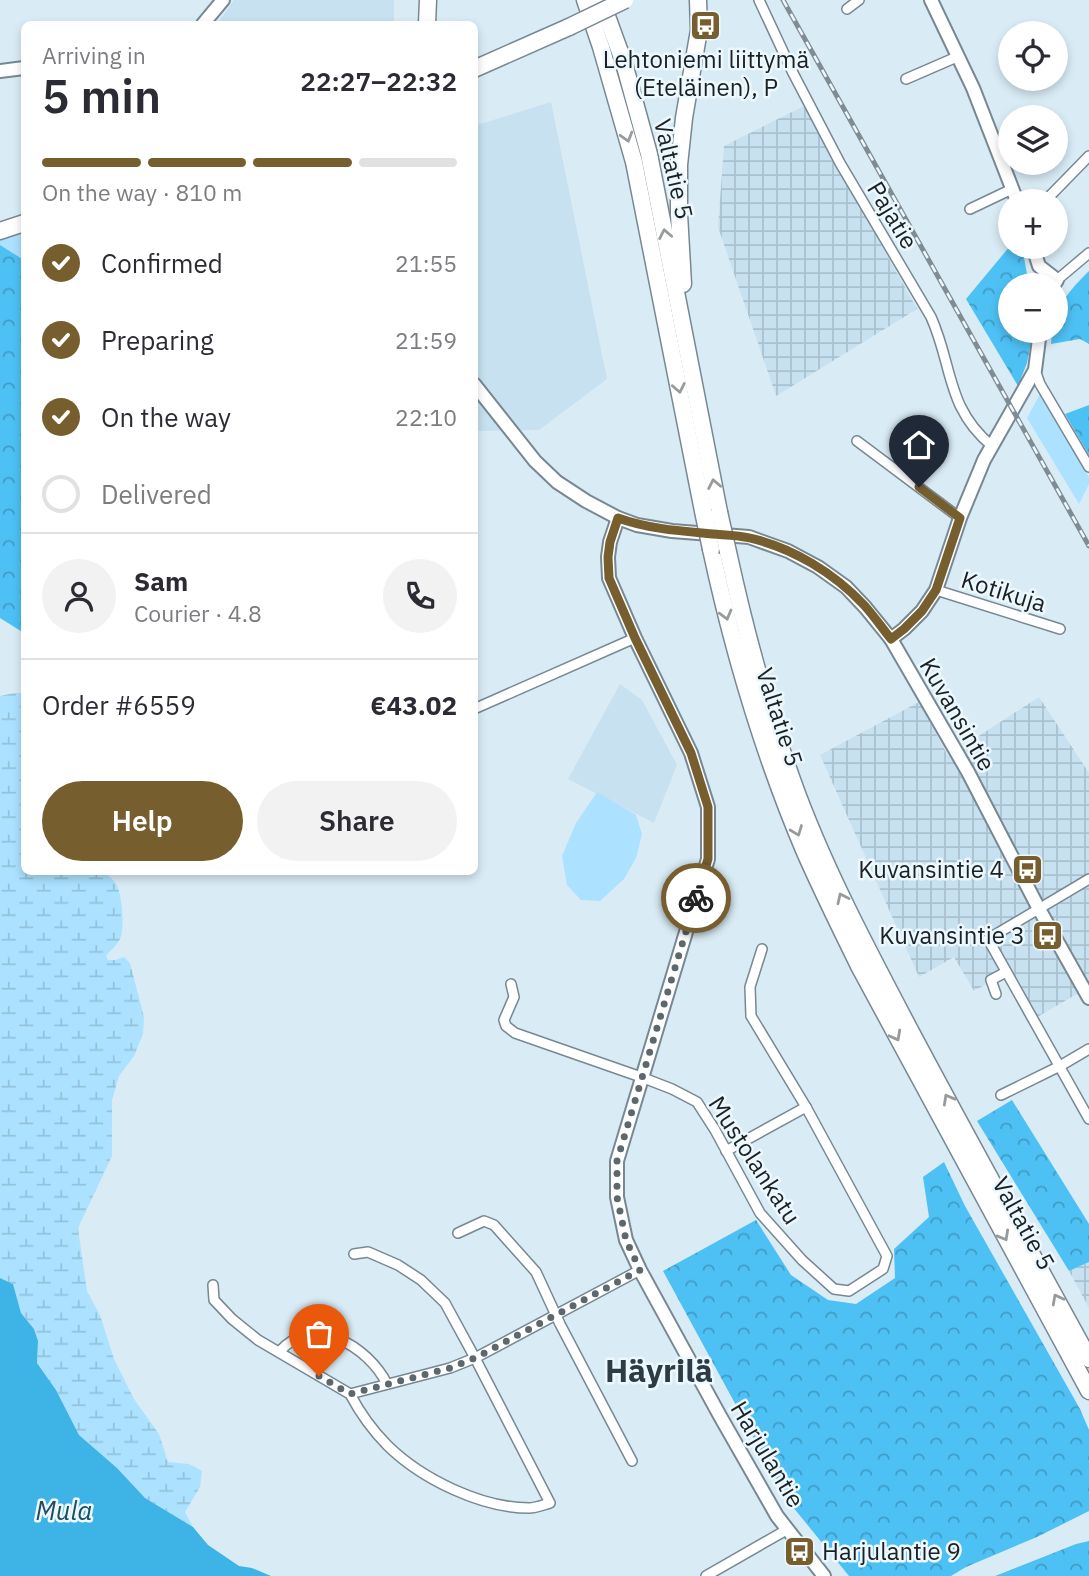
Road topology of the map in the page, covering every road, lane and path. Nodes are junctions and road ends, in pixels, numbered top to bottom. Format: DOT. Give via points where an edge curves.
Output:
graph roads {
  1 [pos="223,0"];
  2 [pos="417,0"];
  3 [pos="428,0"];
  4 [pos="575,0"];
  5 [pos="585,0"];
  6 [pos="601,0"];
  7 [pos="625,0"];
  8 [pos="698,0"];
  9 [pos="759,0"];
  10 [pos="859,0"];
  11 [pos="931,0"];
  12 [pos="847,9"];
  13 [pos="206,21"];
  14 [pos="417,21"];
  15 [pos="427,21"];
  16 [pos="601,47"];
  17 [pos="959,56"];
  18 [pos="478,67"];
  19 [pos="21,68"];
  20 [pos="0,71"];
  21 [pos="906,79"];
  22 [pos="1089,156"];
  23 [pos="1012,189"];
  24 [pos="1057,189"];
  25 [pos="998,200"];
  26 [pos="970,209"];
  27 [pos="21,224"];
  28 [pos="0,231"];
  29 [pos="1089,253"];
  30 [pos="1067,273"];
  31 [pos="1038,343"];
  32 [pos="687,349"];
  33 [pos="1035,370"];
  34 [pos="478,389"];
  35 [pos="857,441"];
  36 [pos="992,446"];
  37 [pos="1089,467"];
  38 [pos="711,512"];
  39 [pos="618,518"];
  40 [pos="960,518"];
  41 [pos="720,550"];
  42 [pos="936,590"];
  43 [pos="1060,629"];
  44 [pos="635,638"];
  45 [pos="891,639"];
  46 [pos="478,707"];
  47 [pos="1089,879"];
  48 [pos="1039,909"];
  49 [pos="762,950"];
  50 [pos="1006,972"];
  51 [pos="511,984"];
  52 [pos="996,994"];
  53 [pos="1089,998"];
  54 [pos="1089,1049"];
  55 [pos="1060,1066"];
  56 [pos="641,1077"];
  57 [pos="1000,1095"];
  58 [pos="806,1107"];
  59 [pos="1089,1119"];
  60 [pos="726,1150"];
  61 [pos="458,1233"];
  62 [pos="354,1254"];
  63 [pos="640,1270"];
  64 [pos="212,1285"];
  65 [pos="556,1315"];
  66 [pos="279,1352"];
  67 [pos="475,1358"];
  68 [pos="1089,1359"];
  69 [pos="387,1384"];
  70 [pos="1089,1391"];
  71 [pos="350,1394"];
  72 [pos="632,1461"];
  73 [pos="788,1529"];
  74 [pos="706,1576"];
  75 [pos="824,1576"];
  1 -- 13 [label="street"];
  2 -- 14 [label="highway"];
  3 -- 15 [label="highway"];
  4 -- 16 [label="highway"];
  5 -- 16 [label="highway, Valtatie 5"];
  32 -- 6 [label="highway, Valtatie 5, one-way" via="649,154"];
  7 -- 18 [label="highway, bridge"];
  8 -- 32 [label="highway" via="699,30 679,165"];
  9 -- 36 [label="street, Pajatie" via="840,163 931,317 960,407 971,426"];
  10 -- 12 [label="street"];
  11 -- 17 [label="street"];
  16 -- 38 [label="highway, Valtatie 5, one-way" via="634,162"];
  17 -- 21 [label="street"];
  17 -- 23 [label="street"];
  19 -- 20 [label="street"];
  22 -- 24 [label="street"];
  25 -- 26 [label="street"];
  27 -- 28 [label="highway"];
  29 -- 30 [label="street"];
  31 -- 33 [label="street"];
  38 -- 32 [label="highway, Valtatie 5, one-way"];
  33 -- 36 [label="street"];
  33 -- 37 [label="street"];
  34 -- 39 [label="street" via="557,482"];
  35 -- 40 [label="street"];
  36 -- 40 [label="street"];
  38 -- 41 [label="highway, Valtatie 5, bridge"];
  39 -- 44 [label="street, Harjulantie" via="610,542 609,578"];
  39 -- 45 [label="street, Kuvansintie" via="637,525 749,537 788,551 846,587"];
  40 -- 42 [label="street"];
  68 -- 41 [label="highway, Valtatie 5, one-way" via="831,874 766,704"];
  41 -- 70 [label="highway, Valtatie 5, one-way" via="722,601 750,702 803,848 865,977"];
  42 -- 43 [label="street, Kotikuja"];
  42 -- 45 [label="street" via="922,611"];
  44 -- 46 [label="street"];
  44 -- 56 [label="street, Harjulantie" via="691,753 708,807 708,859"];
  45 -- 48 [label="street, Kuvansintie" via="968,772"];
  47 -- 48 [label="street"];
  48 -- 50 [label="street" via="988,939"];
  48 -- 53 [label="street, Kuvansintie"];
  49 -- 58 [label="street, Mustolankatu" via="750,987 751,1016"];
  50 -- 52 [label="street" via="991,980"];
  50 -- 55 [label="street"];
  51 -- 56 [label="street, Mustolankatu" via="514,997 503,1020 515,1034"];
  54 -- 55 [label="street"];
  55 -- 57 [label="street"];
  55 -- 59 [label="street"];
  56 -- 60 [label="street, Mustolankatu" via="697,1102"];
  56 -- 63 [label="street, Harjulantie" via="617,1161 617,1197 626,1240"];
  58 -- 60 [label="street"];
  58 -- 60 [label="street, Mustolankatu" via="887,1256 883,1269 849,1291 834,1289 760,1213"];
  61 -- 65 [label="street" via="484,1221 494,1225 536,1272"];
  62 -- 67 [label="street" via="368,1252 421,1280 445,1303"];
  63 -- 65 [label="street"];
  63 -- 73 [label="street, Harjulantie"];
  64 -- 66 [label="street" via="214,1300 232,1319"];
  65 -- 67 [label="street"];
  65 -- 72 [label="street"];
  66 -- 69 [label="street" via="300,1336 334,1338 363,1352"];
  66 -- 71 [label="street"];
  67 -- 69 [label="street"];
  67 -- 71 [label="street" via="550,1503 532,1508 505,1506 429,1477 388,1446"];
  69 -- 71 [label="street"];
  73 -- 74 [label="street"];
  73 -- 75 [label="street, Harjulantie"];
}
